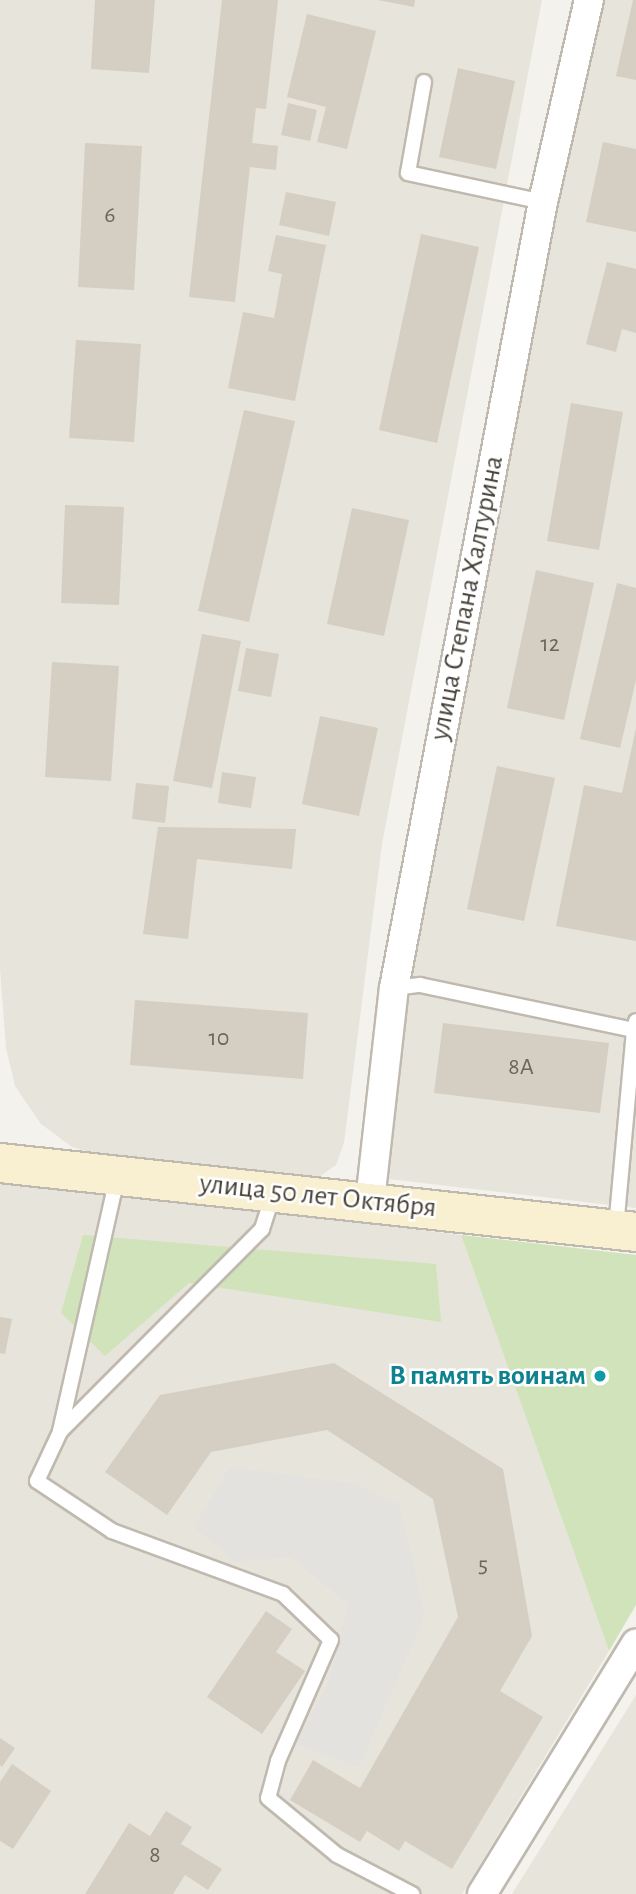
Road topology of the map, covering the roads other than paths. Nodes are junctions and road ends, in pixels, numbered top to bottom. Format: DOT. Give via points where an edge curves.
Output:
graph roads {
  1 [pos="589,0"];
  2 [pos="425,82"];
  3 [pos="543,202"];
  4 [pos="394,988"];
  5 [pos="635,1026"];
  6 [pos="0,1163"];
  7 [pos="118,1175"];
  8 [pos="274,1192"];
  9 [pos="370,1201"];
  10 [pos="626,1231"];
  11 [pos="60,1432"];
  12 [pos="636,1644"];
  13 [pos="412,1894"];
  14 [pos="482,1894"];
  1 -- 3 [label="street, улица Степана Халтурина"];
  2 -- 3 [label="lane" via="408,173"];
  3 -- 4 [label="street, улица Степана Халтурина"];
  4 -- 5 [label="lane" via="420,985"];
  4 -- 9 [label="street, улица Степана Халтурина"];
  5 -- 10 [label="lane"];
  6 -- 7 [label="main road, улица 50 лет Октября"];
  7 -- 8 [label="main road, улица 50 лет Октября"];
  7 -- 11 [label="lane"];
  8 -- 9 [label="main road, улица 50 лет Октября"];
  8 -- 11 [label="lane" via="262,1229"];
  9 -- 10 [label="main road, улица 50 лет Октября"];
  11 -- 13 [label="lane" via="37,1481 112,1531 283,1594 331,1640 278,1762 268,1798 337,1855"];
  12 -- 14 [label="street"];
}
